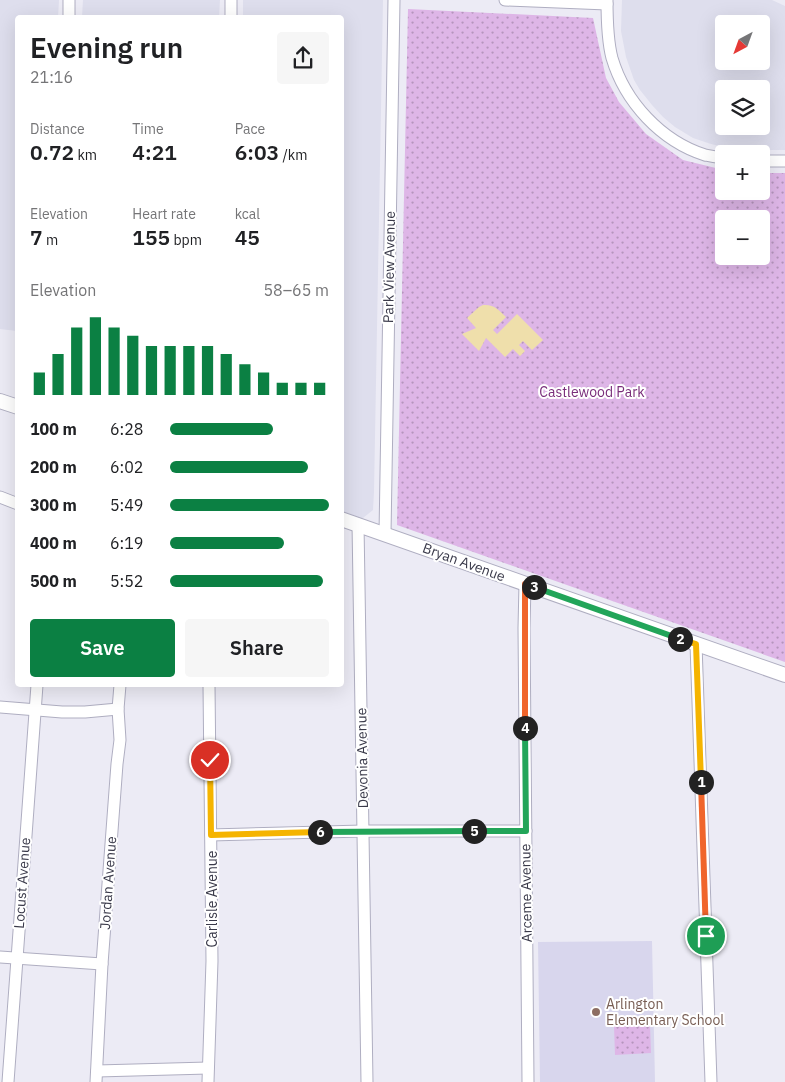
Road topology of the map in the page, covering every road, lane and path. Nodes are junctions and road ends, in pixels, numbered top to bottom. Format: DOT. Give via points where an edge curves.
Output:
graph roads {
  1 [pos="69,0"];
  2 [pos="231,0"];
  3 [pos="394,0"];
  4 [pos="505,0"];
  5 [pos="607,2"];
  6 [pos="69,15"];
  7 [pos="230,15"];
  8 [pos="715,157"];
  9 [pos="770,161"];
  10 [pos="785,161"];
  11 [pos="0,401"];
  12 [pos="15,407"];
  13 [pos="0,497"];
  14 [pos="15,503"];
  15 [pos="344,520"];
  16 [pos="358,524"];
  17 [pos="385,534"];
  18 [pos="525,584"];
  19 [pos="696,644"];
  20 [pos="785,675"];
  21 [pos="36,687"];
  22 [pos="120,687"];
  23 [pos="209,687"];
  24 [pos="0,707"];
  25 [pos="35,710"];
  26 [pos="118,710"];
  27 [pos="363,831"];
  28 [pos="526,831"];
  29 [pos="211,835"];
  30 [pos="0,958"];
  31 [pos="17,959"];
  32 [pos="102,964"];
  33 [pos="208,1068"];
  34 [pos="96,1076"];
  35 [pos="8,1082"];
  36 [pos="208,1082"];
  37 [pos="366,1082"];
  38 [pos="528,1082"];
  39 [pos="711,1082"];
  1 -- 6 [label="street"];
  2 -- 7 [label="street"];
  3 -- 17 [label="street, Park View Avenue"];
  4 -- 5 [label="street"];
  5 -- 8 [label="street" via="612,56 634,102 664,134"];
  9 -- 10 [label="street"];
  11 -- 12 [label="street"];
  13 -- 14 [label="street"];
  15 -- 16 [label="street, Bryan Avenue"];
  16 -- 17 [label="street, Bryan Avenue"];
  16 -- 27 [label="street, Devonia Avenue"];
  17 -- 18 [label="street, Bryan Avenue"];
  18 -- 19 [label="street, Bryan Avenue"];
  18 -- 28 [label="street, Arceme Avenue"];
  19 -- 20 [label="street, Bryan Avenue"];
  19 -- 39 [label="street"];
  21 -- 25 [label="street, Locust Avenue"];
  22 -- 26 [label="street, Jordan Avenue"];
  23 -- 29 [label="street, Carlisle Avenue"];
  24 -- 25 [label="street"];
  25 -- 26 [label="street"];
  25 -- 31 [label="street, Locust Avenue"];
  26 -- 32 [label="street, Jordan Avenue" via="120,740"];
  27 -- 28 [label="street"];
  27 -- 29 [label="street"];
  27 -- 37 [label="street, Devonia Avenue"];
  28 -- 38 [label="street, Arceme Avenue"];
  29 -- 33 [label="street, Carlisle Avenue" via="212,961"];
  30 -- 31 [label="street"];
  31 -- 32 [label="street"];
  31 -- 35 [label="street, Locust Avenue"];
  32 -- 34 [label="street, Jordan Avenue"];
  33 -- 34 [label="street"];
  33 -- 36 [label="street, Carlisle Avenue"];
}
